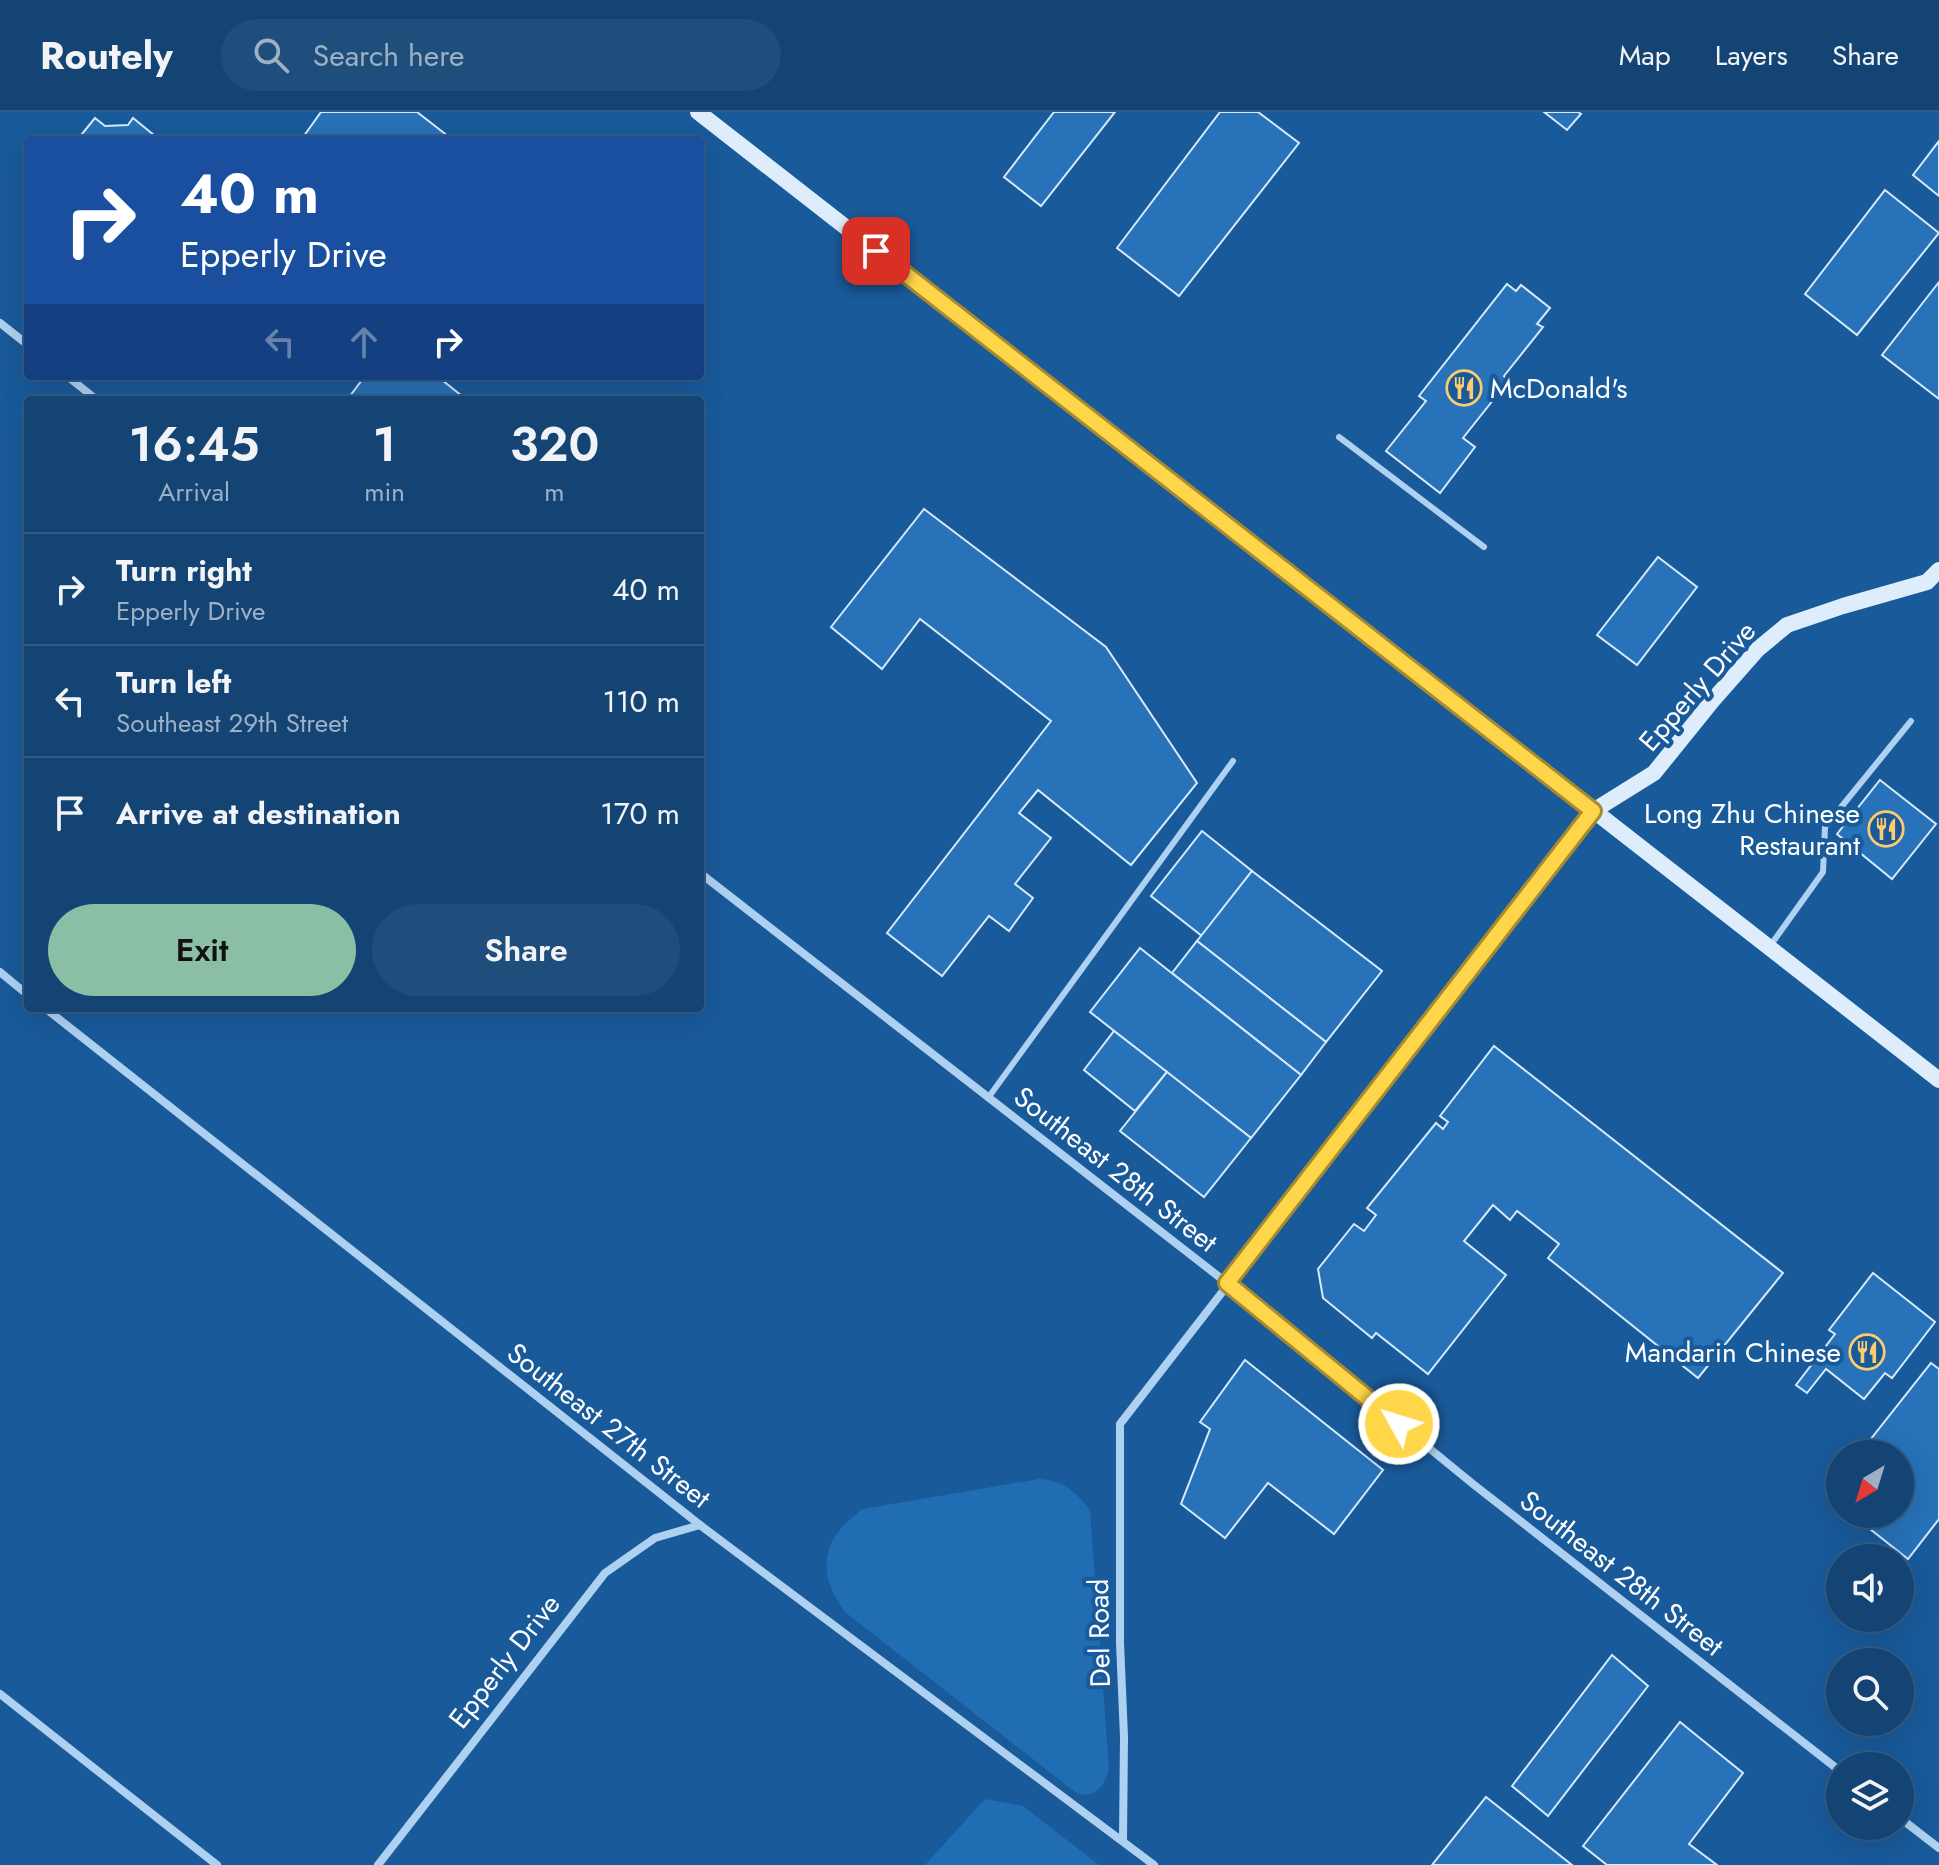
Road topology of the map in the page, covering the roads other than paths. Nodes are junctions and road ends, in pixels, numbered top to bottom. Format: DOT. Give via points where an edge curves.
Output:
graph roads {
  1 [pos="698,112"];
  2 [pos="0,323"];
  3 [pos="24,342"];
  4 [pos="72,380"];
  5 [pos="92,396"];
  6 [pos="1339,437"];
  7 [pos="1484,547"];
  8 [pos="1939,570"];
  9 [pos="1911,721"];
  10 [pos="1233,761"];
  11 [pos="1593,811"];
  12 [pos="704,876"];
  13 [pos="1768,949"];
  14 [pos="1481,958"];
  15 [pos="0,972"];
  16 [pos="24,992"];
  17 [pos="50,1012"];
  18 [pos="1939,1080"];
  19 [pos="988,1098"];
  20 [pos="1227,1283"];
  21 [pos="1120,1424"];
  22 [pos="700,1525"];
  23 [pos="0,1694"];
  24 [pos="1826,1760"];
  25 [pos="1914,1829"];
  26 [pos="1123,1840"];
  27 [pos="1939,1848"];
  28 [pos="217,1865"];
  29 [pos="378,1865"];
  30 [pos="1154,1865"];
  1 -- 11 [label="main road"];
  2 -- 3 [label="street"];
  4 -- 5 [label="street"];
  6 -- 7 [label="lane"];
  8 -- 11 [label="main road, Epperly Drive" via="1927,582 1787,625 1758,649 1654,773"];
  9 -- 13 [label="lane" via="1825,827 1823,872"];
  10 -- 19 [label="lane"];
  11 -- 13 [label="main road"];
  11 -- 14 [label="main road, Epperly Drive"];
  12 -- 19 [label="street, Southeast 28th Street"];
  13 -- 18 [label="main road"];
  14 -- 20 [label="street, Epperly Drive"];
  15 -- 16 [label="street"];
  17 -- 22 [label="street, Southeast 27th Street"];
  19 -- 20 [label="street, Southeast 28th Street"];
  20 -- 21 [label="street, Epperly Drive"];
  20 -- 24 [label="street, Southeast 28th Street"];
  21 -- 26 [label="street, Del Road"];
  22 -- 26 [label="street, Southeast 27th Street"];
  22 -- 29 [label="street, Epperly Drive" via="655,1538 605,1573"];
  23 -- 28 [label="street"];
  25 -- 27 [label="street"];
  26 -- 30 [label="street, Southeast 27th Street"];
}
